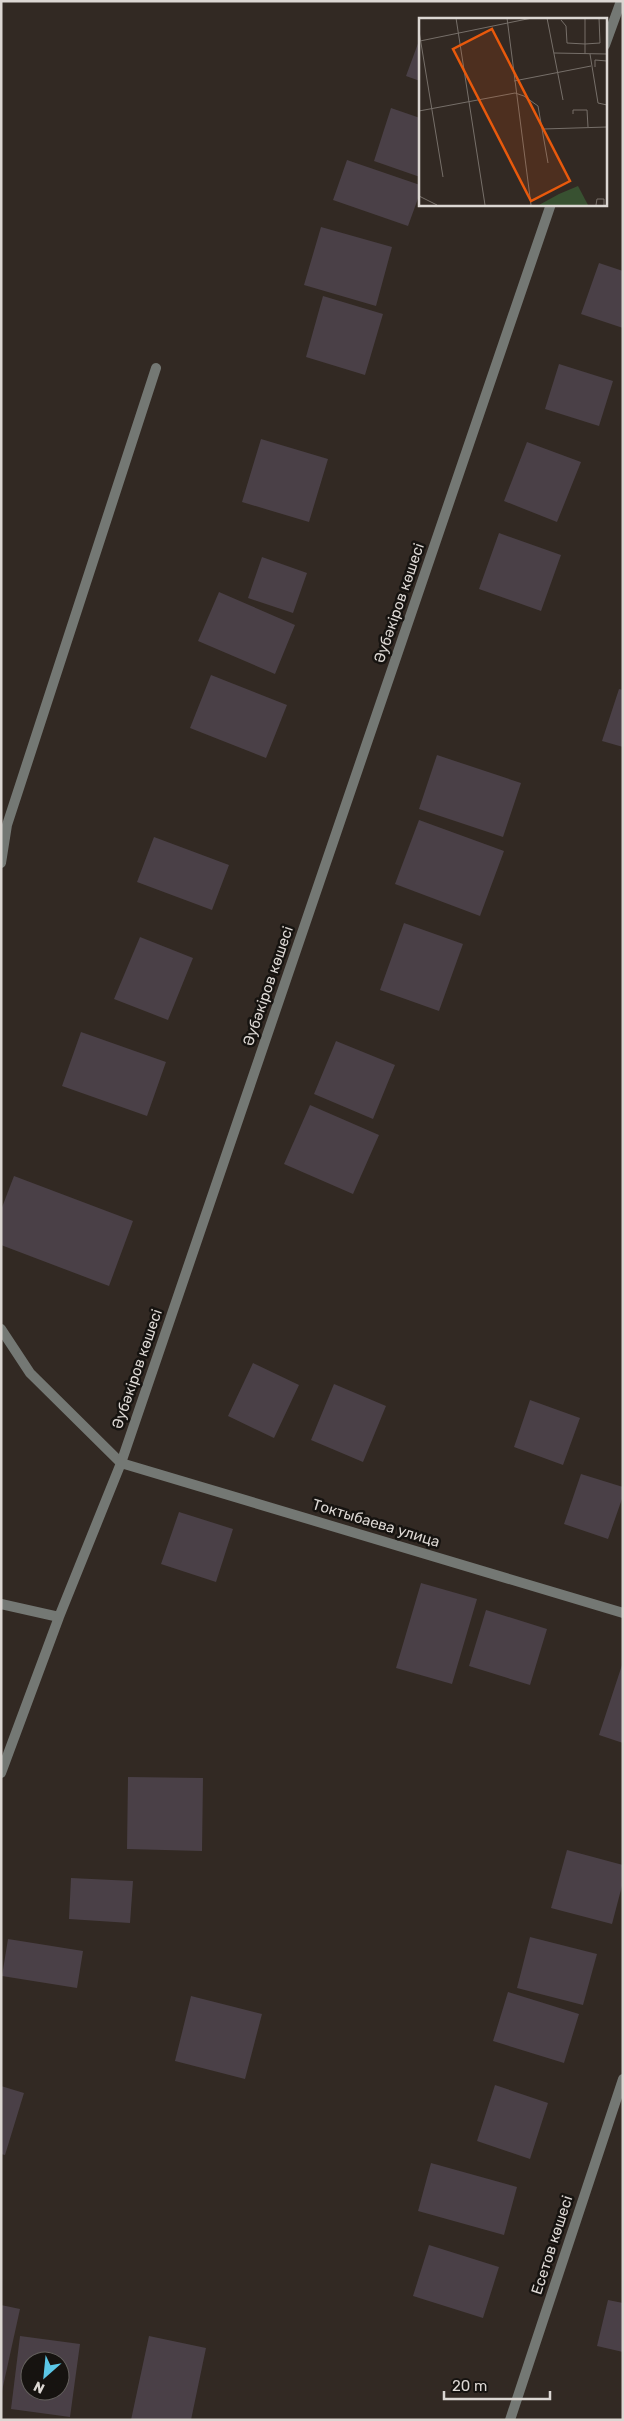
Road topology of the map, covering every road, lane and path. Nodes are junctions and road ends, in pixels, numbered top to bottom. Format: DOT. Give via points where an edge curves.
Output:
graph roads {
  1 [pos="621,1"];
  2 [pos="606,42"];
  3 [pos="551,205"];
  4 [pos="156,368"];
  5 [pos="4,825"];
  6 [pos="1,862"];
  7 [pos="1,1329"];
  8 [pos="121,1463"];
  9 [pos="1,1604"];
  10 [pos="623,1612"];
  11 [pos="59,1617"];
  12 [pos="1,1773"];
  13 [pos="623,2079"];
  14 [pos="510,2420"];
  1 -- 2 [label="street"];
  3 -- 8 [label="street, Әубәкіров көшесі"];
  4 -- 5 [label="street"];
  5 -- 6 [label="street"];
  7 -- 8 [label="street" via="30,1373"];
  8 -- 10 [label="street, Токтыбаева улица"];
  8 -- 11 [label="street, Әубәкіров көшесі"];
  9 -- 11 [label="street"];
  11 -- 12 [label="street, Әубәкіров көшесі"];
  13 -- 14 [label="street, Есетов көшесі"];
}
